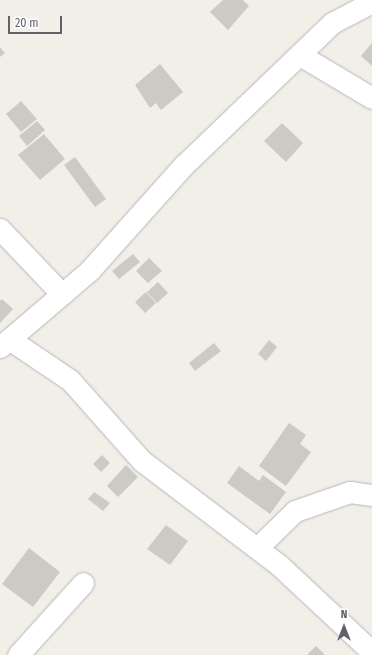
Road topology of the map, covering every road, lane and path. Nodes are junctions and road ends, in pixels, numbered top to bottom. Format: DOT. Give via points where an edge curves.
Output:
graph roads {
  1 [pos="372,2"];
  2 [pos="300,56"];
  3 [pos="372,98"];
  4 [pos="0,229"];
  5 [pos="62,294"];
  6 [pos="4,343"];
  7 [pos="372,495"];
  8 [pos="257,548"];
  9 [pos="83,583"];
  10 [pos="372,652"];
  11 [pos="18,655"];
  1 -- 2 [label="street" via="332,24"];
  2 -- 3 [label="street"];
  2 -- 5 [label="street" via="184,165 90,270"];
  4 -- 5 [label="street"];
  5 -- 6 [label="street"];
  6 -- 8 [label="street" via="70,380 142,461"];
  7 -- 8 [label="street" via="350,492 295,511"];
  8 -- 10 [label="street"];
  9 -- 11 [label="street"];
}
